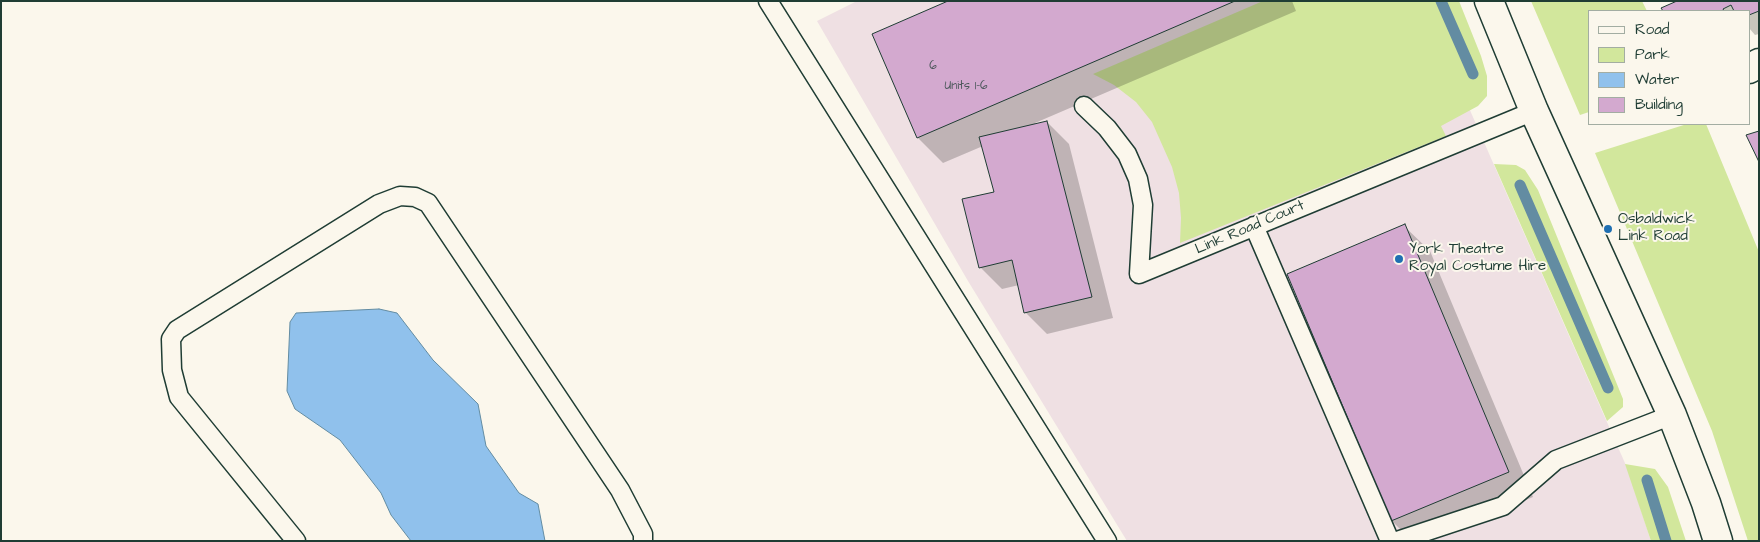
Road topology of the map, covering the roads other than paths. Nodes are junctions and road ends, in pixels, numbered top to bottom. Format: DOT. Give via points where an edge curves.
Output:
graph roads {
  1 [pos="768,1"];
  2 [pos="1489,1"];
  3 [pos="1084,106"];
  4 [pos="1534,111"];
  5 [pos="1254,226"];
  6 [pos="1672,415"];
  7 [pos="296,541"];
  8 [pos="644,541"];
  9 [pos="1106,541"];
  10 [pos="1390,541"];
  11 [pos="1397,541"];
  12 [pos="1718,541"];
  1 -- 9 [label="lane"];
  2 -- 4 [label="street"];
  3 -- 5 [label="lane, Link Road Court" via="1107,128 1126,154 1138,179 1143,205 1139,274"];
  4 -- 5 [label="lane, Link Road Court"];
  4 -- 6 [label="street"];
  5 -- 10 [label="lane"];
  6 -- 11 [label="lane" via="1556,460 1504,506"];
  6 -- 12 [label="street"];
  7 -- 8 [label="lane" via="179,397 172,370 171,339 186,324 380,204 400,196 415,196 428,203 620,490"];
}
